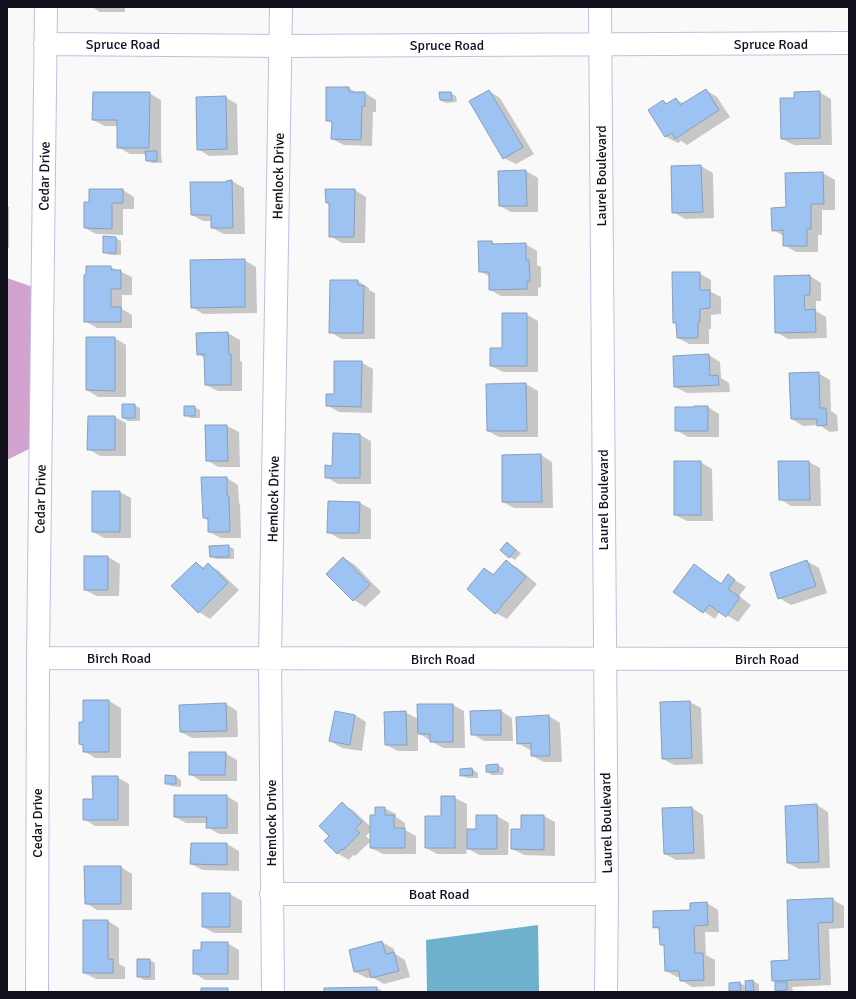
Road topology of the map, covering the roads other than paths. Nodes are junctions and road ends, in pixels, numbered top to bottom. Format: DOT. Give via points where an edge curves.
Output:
graph roads {
  1 [pos="46,7"];
  2 [pos="281,7"];
  3 [pos="600,7"];
  4 [pos="849,43"];
  5 [pos="45,44"];
  6 [pos="600,44"];
  7 [pos="280,46"];
  8 [pos="38,658"];
  9 [pos="604,658"];
  10 [pos="270,659"];
  11 [pos="849,659"];
  12 [pos="271,894"];
  13 [pos="607,894"];
  14 [pos="37,992"];
  15 [pos="273,992"];
  16 [pos="606,992"];
  1 -- 5 [label="street, Cedar Drive"];
  2 -- 7 [label="street, Hemlock Drive"];
  3 -- 6 [label="street, Laurel Boulevard"];
  4 -- 6 [label="street, Spruce Road"];
  5 -- 7 [label="street, Spruce Road"];
  5 -- 8 [label="street, Cedar Drive"];
  6 -- 7 [label="street, Spruce Road"];
  6 -- 9 [label="street, Laurel Boulevard"];
  7 -- 10 [label="street, Hemlock Drive"];
  8 -- 10 [label="street, Birch Road"];
  8 -- 14 [label="street, Cedar Drive"];
  9 -- 10 [label="street, Birch Road"];
  9 -- 11 [label="street, Birch Road"];
  9 -- 13 [label="street, Laurel Boulevard"];
  10 -- 12 [label="street, Hemlock Drive"];
  12 -- 13 [label="street, Boat Road"];
  12 -- 15 [label="street, Hemlock Drive"];
  13 -- 16 [label="street, Laurel Boulevard"];
}
